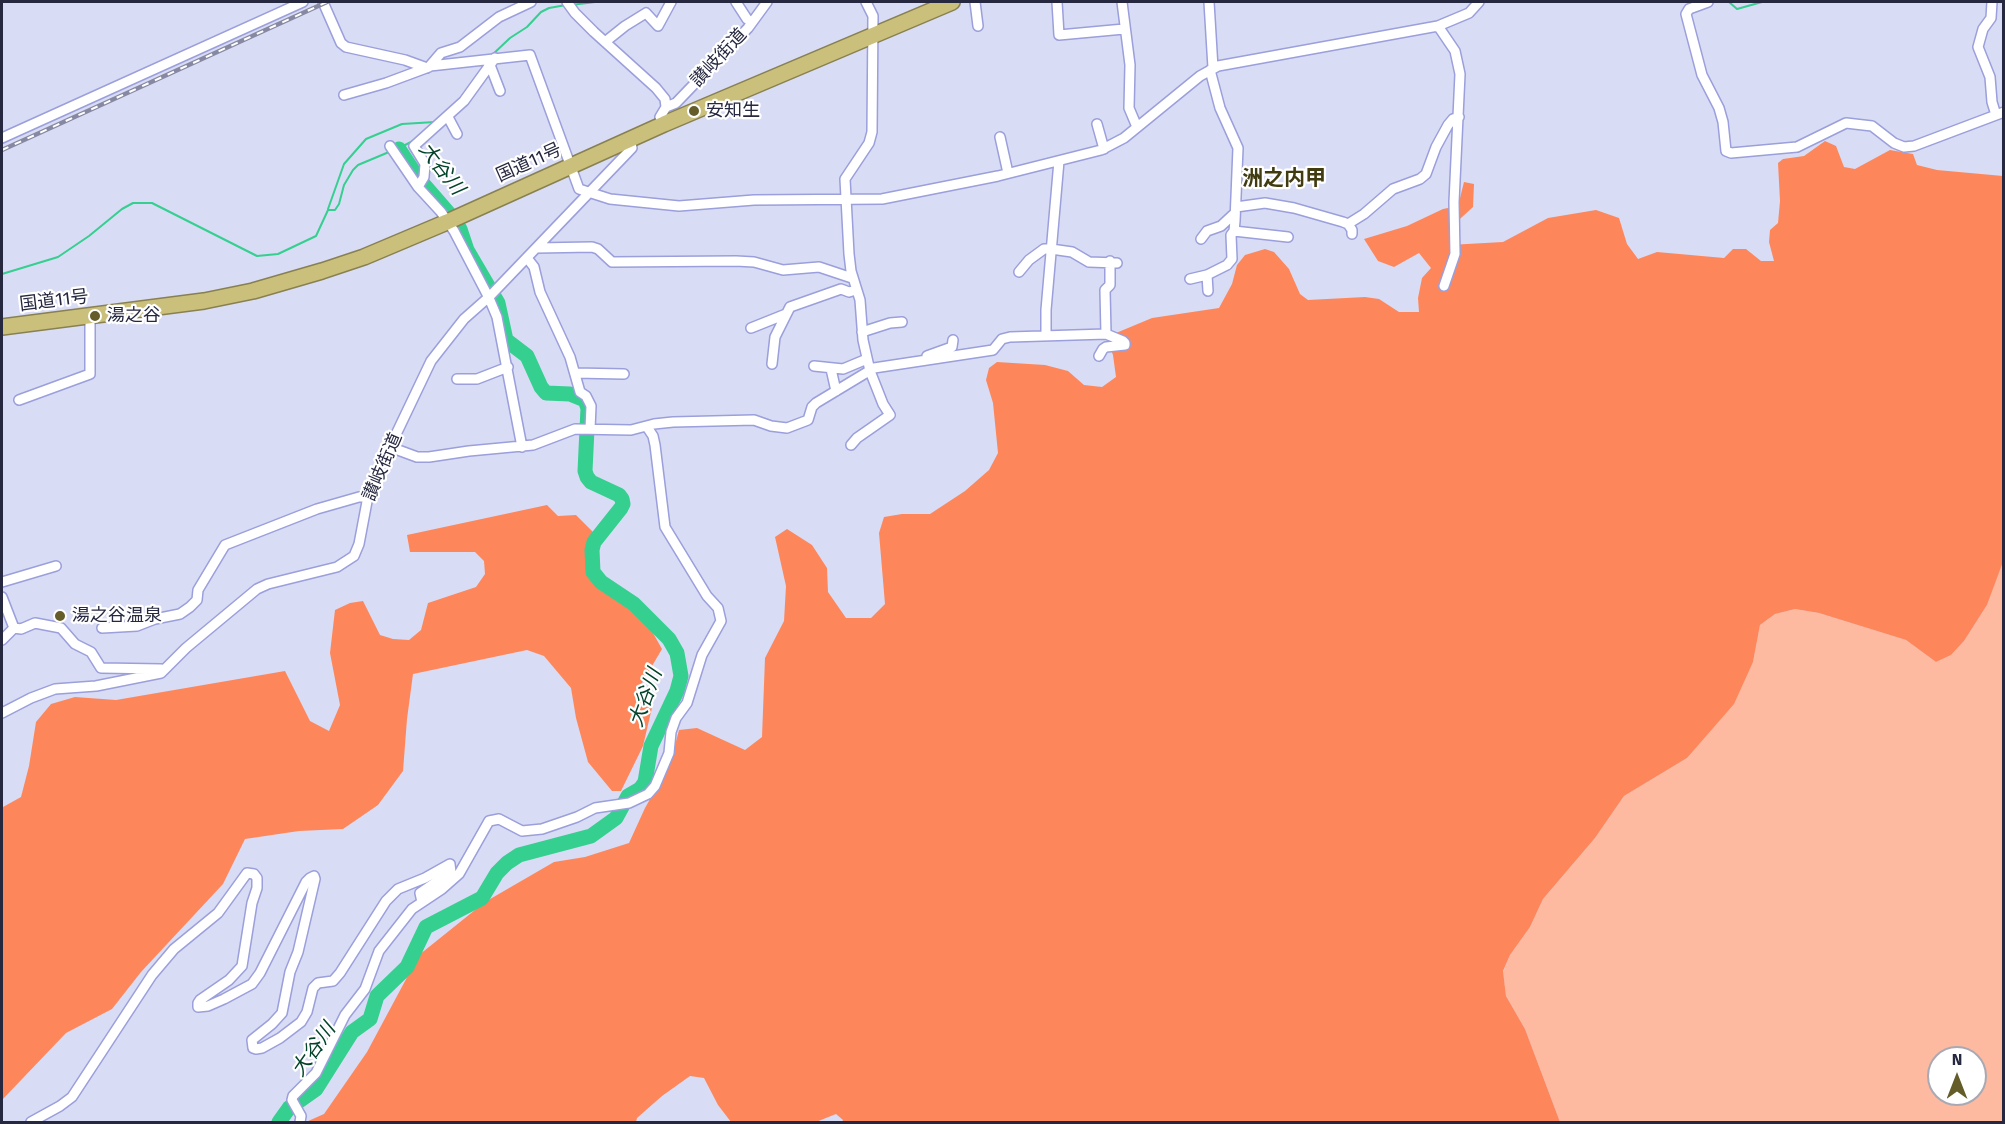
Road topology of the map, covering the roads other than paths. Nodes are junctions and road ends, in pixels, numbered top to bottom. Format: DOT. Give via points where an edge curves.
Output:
graph roads {
  1 [pos="303,2"];
  2 [pos="323,2"];
  3 [pos="531,2"];
  4 [pos="567,2"];
  5 [pos="670,2"];
  6 [pos="736,2"];
  7 [pos="767,2"];
  8 [pos="868,2"];
  9 [pos="952,2"];
  10 [pos="975,2"];
  11 [pos="1057,2"];
  12 [pos="1122,2"];
  13 [pos="1209,2"];
  14 [pos="1479,2"];
  15 [pos="1708,2"];
  16 [pos="1992,2"];
  17 [pos="509,6"];
  18 [pos="752,22"];
  19 [pos="978,26"];
  20 [pos="1438,26"];
  21 [pos="1124,29"];
  22 [pos="873,36"];
  23 [pos="605,42"];
  24 [pos="492,61"];
  25 [pos="428,67"];
  26 [pos="1212,69"];
  27 [pos="500,91"];
  28 [pos="344,95"];
  29 [pos="666,107"];
  30 [pos="2000,113"];
  31 [pos="448,117"];
  32 [pos="1459,117"];
  33 [pos="664,124"];
  34 [pos="1097,124"];
  35 [pos="1137,127"];
  36 [pos="457,134"];
  37 [pos="1000,137"];
  38 [pos="2,138"];
  39 [pos="630,139"];
  40 [pos="390,146"];
  41 [pos="1104,149"];
  42 [pos="1059,160"];
  43 [pos="570,165"];
  44 [pos="1008,173"];
  45 [pos="418,187"];
  46 [pos="591,192"];
  47 [pos="846,200"];
  48 [pos="1235,210"];
  49 [pos="447,222"];
  50 [pos="1348,224"];
  51 [pos="1234,231"];
  52 [pos="1353,234"];
  53 [pos="1288,237"];
  54 [pos="1201,239"];
  55 [pos="536,248"];
  56 [pos="1051,249"];
  57 [pos="527,258"];
  58 [pos="1019,272"];
  59 [pos="1208,275"];
  60 [pos="852,278"];
  61 [pos="1190,279"];
  62 [pos="1444,286"];
  63 [pos="856,290"];
  64 [pos="1208,291"];
  65 [pos="491,295"];
  66 [pos="786,314"];
  67 [pos="90,316"];
  68 [pos="902,322"];
  69 [pos="2,327"];
  70 [pos="751,328"];
  71 [pos="862,332"];
  72 [pos="1046,334"];
  73 [pos="1106,334"];
  74 [pos="952,340"];
  75 [pos="1100,356"];
  76 [pos="867,359"];
  77 [pos="925,359"];
  78 [pos="772,364"];
  79 [pos="814,366"];
  80 [pos="507,367"];
  81 [pos="831,369"];
  82 [pos="870,371"];
  83 [pos="574,373"];
  84 [pos="624,374"];
  85 [pos="458,379"];
  86 [pos="836,391"];
  87 [pos="20,400"];
  88 [pos="647,427"];
  89 [pos="590,429"];
  90 [pos="851,446"];
  91 [pos="390,447"];
  92 [pos="522,447"];
  93 [pos="368,497"];
  94 [pos="56,566"];
  95 [pos="2,582"];
  96 [pos="2,597"];
  97 [pos="14,628"];
  98 [pos="102,628"];
  99 [pos="2,640"];
  100 [pos="165,669"];
  101 [pos="2,713"];
  102 [pos="422,902"];
  103 [pos="31,1122"];
  104 [pos="300,1122"];
  1 -- 38 [label="street"];
  2 -- 25 [label="street" via="346,47"];
  3 -- 17 [label="street"];
  4 -- 23 [label="street"];
  5 -- 23 [label="street" via="658,26 646,13"];
  6 -- 18 [label="street"];
  7 -- 18 [label="street, 讃岐街道"];
  8 -- 22 [label="street"];
  9 -- 22 [label="highway, 国道11号"];
  10 -- 19 [label="street"];
  11 -- 21 [label="street" via="1059,34"];
  12 -- 21 [label="street"];
  13 -- 26 [label="street"];
  14 -- 20 [label="street" via="1469,13"];
  15 -- 30 [label="street" via="1686,14 1702,75 1719,108 1726,152 1797,147 1846,123 1872,126 1894,143 1914,146"];
  16 -- 30 [label="street" via="1991,18 1978,47 1990,77 1992,102"];
  17 -- 25 [label="street" via="460,47 441,53"];
  18 -- 29 [label="street, 讃岐街道" via="676,104"];
  20 -- 26 [label="street"];
  20 -- 32 [label="street" via="1458,62"];
  21 -- 35 [label="street" via="1130,64 1130,108"];
  22 -- 33 [label="highway, 国道11号"];
  22 -- 47 [label="street" via="872,132 845,180"];
  23 -- 29 [label="street" via="656,88"];
  24 -- 25 [label="street"];
  24 -- 27 [label="street"];
  24 -- 31 [label="street"];
  24 -- 43 [label="street" via="532,57"];
  25 -- 28 [label="street"];
  26 -- 35 [label="street"];
  26 -- 48 [label="street" via="1220,108 1238,148"];
  29 -- 33 [label="street" via="660,117"];
  31 -- 36 [label="street"];
  31 -- 45 [label="street" via="414,146 425,164"];
  32 -- 50 [label="street" via="1448,125 1426,174 1393,189"];
  32 -- 62 [label="street" via="1455,254"];
  33 -- 39 [label="highway, 国道11号"];
  34 -- 41 [label="street"];
  35 -- 41 [label="street"];
  37 -- 44 [label="street"];
  39 -- 43 [label="highway, 国道11号"];
  39 -- 46 [label="street, 讃岐街道" via="632,148"];
  40 -- 45 [label="street"];
  41 -- 42 [label="street"];
  42 -- 44 [label="street"];
  42 -- 56 [label="street"];
  43 -- 46 [label="street" via="579,189"];
  43 -- 49 [label="highway, 国道11号"];
  44 -- 47 [label="street" via="896,197"];
  45 -- 49 [label="street"];
  46 -- 47 [label="street" via="610,199 679,206"];
  46 -- 55 [label="street, 讃岐街道"];
  47 -- 60 [label="street"];
  48 -- 50 [label="street" via="1265,203"];
  48 -- 51 [label="street"];
  48 -- 54 [label="street"];
  49 -- 65 [label="street"];
  49 -- 67 [label="highway, 国道11号" via="364,257 287,282 204,301"];
  50 -- 52 [label="street"];
  51 -- 53 [label="street"];
  51 -- 59 [label="street" via="1230,262"];
  55 -- 57 [label="street, 讃岐街道"];
  55 -- 60 [label="street" via="598,249 612,262 736,261 783,270 819,267"];
  56 -- 58 [label="street" via="1044,249"];
  56 -- 72 [label="street"];
  56 -- 73 [label="street" via="1072,252 1089,262 1113,262 1110,285 1105,290"];
  57 -- 65 [label="street, 讃岐街道"];
  57 -- 83 [label="street" via="534,267 540,292"];
  59 -- 61 [label="street"];
  59 -- 64 [label="street"];
  60 -- 63 [label="street"];
  63 -- 66 [label="street" via="841,289 790,307"];
  63 -- 71 [label="street"];
  65 -- 80 [label="street"];
  65 -- 91 [label="street, 讃岐街道" via="464,318 431,361"];
  66 -- 70 [label="street"];
  66 -- 78 [label="street" via="775,337"];
  67 -- 69 [label="highway, 国道11号"];
  67 -- 87 [label="street" via="90,374"];
  68 -- 71 [label="street"];
  71 -- 76 [label="street"];
  72 -- 73 [label="street"];
  72 -- 77 [label="street" via="1002,339 993,350"];
  73 -- 75 [label="street" via="1125,345 1106,347"];
  74 -- 77 [label="street" via="952,347"];
  76 -- 81 [label="street" via="843,369"];
  76 -- 82 [label="street"];
  77 -- 82 [label="street"];
  79 -- 81 [label="street"];
  80 -- 85 [label="street" via="477,379"];
  80 -- 92 [label="street"];
  81 -- 86 [label="street"];
  82 -- 86 [label="street"];
  82 -- 90 [label="street" via="891,415"];
  83 -- 84 [label="street"];
  83 -- 89 [label="street" via="580,392 591,406"];
  86 -- 88 [label="street" via="816,403 808,420 788,428 754,420 673,422"];
  88 -- 89 [label="street"];
  88 -- 102 [label="street" via="655,444 665,527 718,608 721,621 702,655 687,704 676,718 669,753 655,786 629,803 595,808 542,829 522,831 499,819 489,821 459,874"];
  89 -- 92 [label="street" via="575,429"];
  91 -- 92 [label="street" via="429,457"];
  91 -- 93 [label="street, 讃岐街道"];
  93 -- 98 [label="street" via="317,509 225,545 198,590 197,600 180,614 137,626"];
  93 -- 100 [label="street, 讃岐街道" via="358,548 350,559 332,569 257,589"];
  94 -- 95 [label="street"];
  96 -- 97 [label="street"];
  97 -- 99 [label="street"];
  97 -- 100 [label="street" via="35,623 61,628 75,644 91,651 101,668"];
  100 -- 101 [label="street, 讃岐街道" via="96,686 49,691"];
  102 -- 103 [label="street" via="420,893 451,872 450,864 398,889 386,901 340,973 333,981 315,985 301,1022 256,1049 252,1040 282,1013 315,879 314,876 306,882 252,984 198,1007 200,1000 230,980 242,966 257,888 257,878 247,873 218,913 174,949 152,975 72,1097"];
  102 -- 104 [label="street" via="379,951 365,989 345,1015 316,1072 293,1096"];
}
